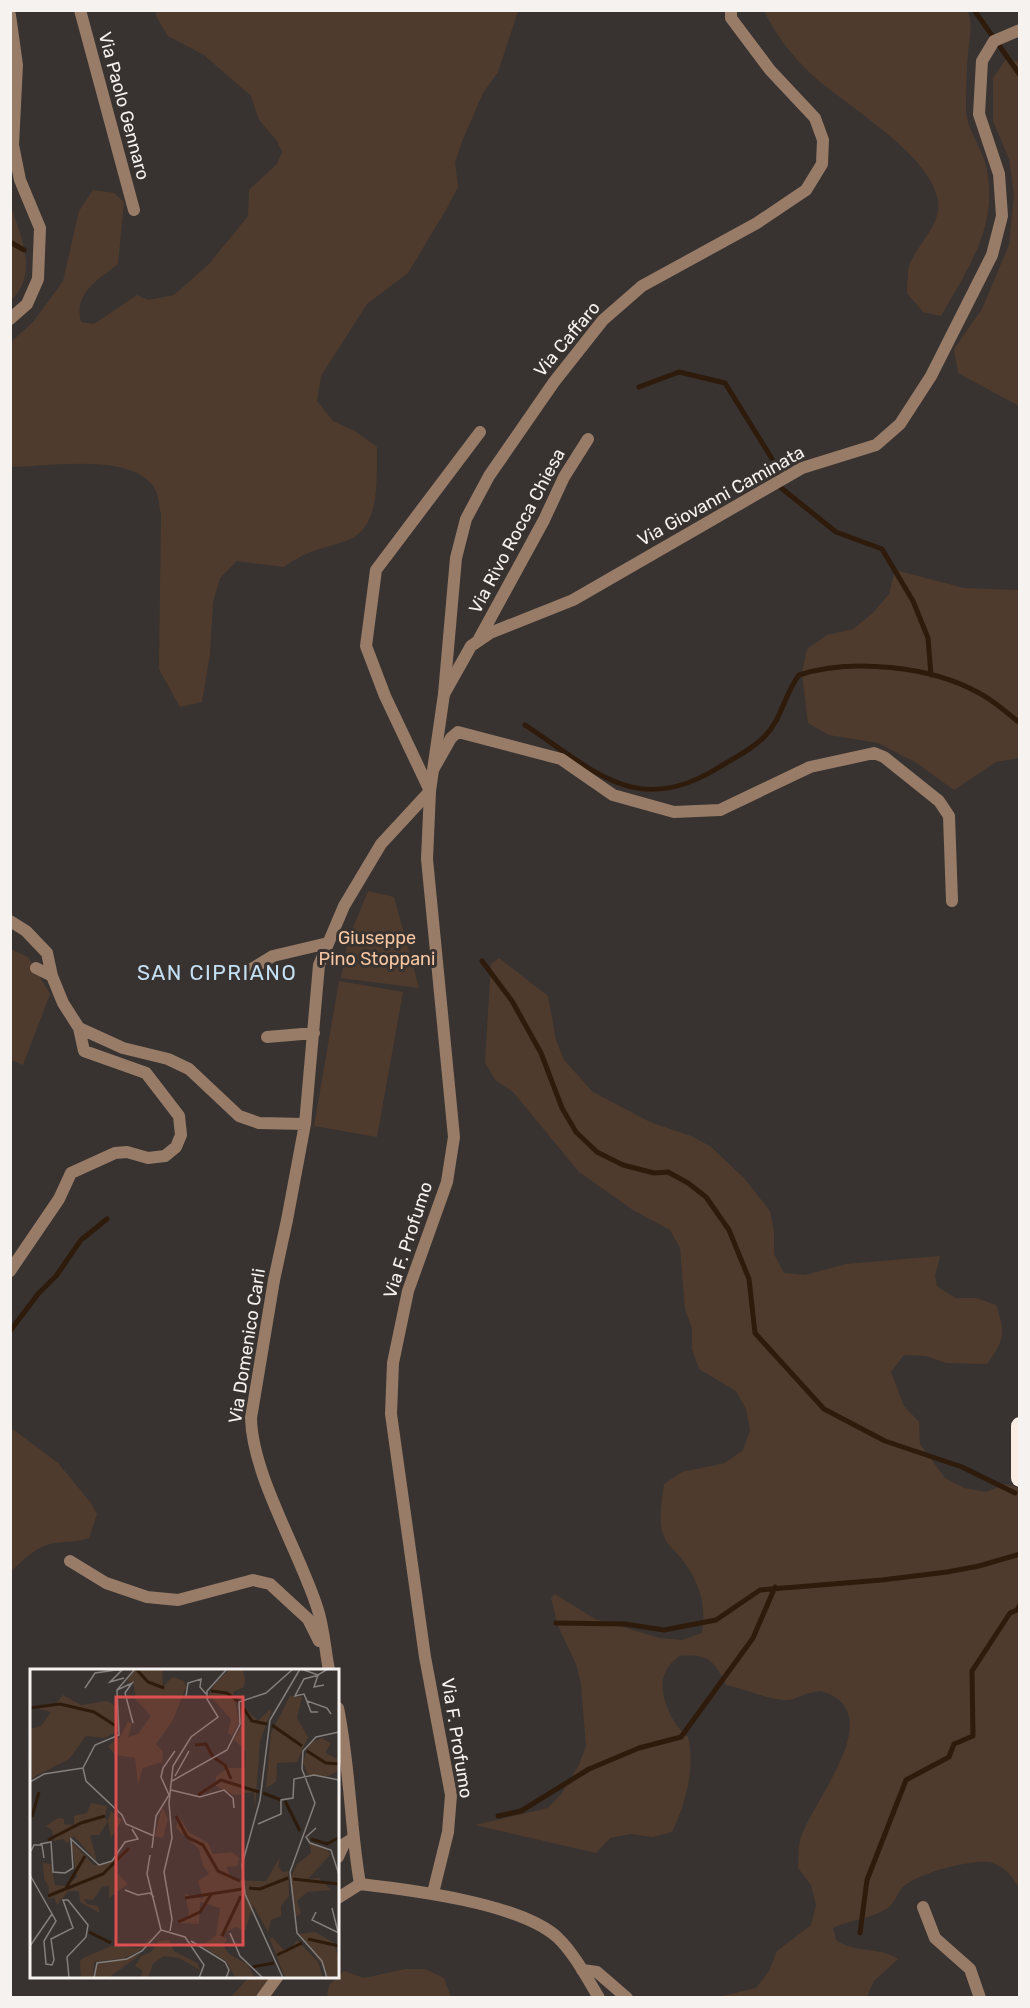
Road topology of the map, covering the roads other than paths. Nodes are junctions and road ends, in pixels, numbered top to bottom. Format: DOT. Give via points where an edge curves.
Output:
graph roads {
  1 [pos="80,10"];
  2 [pos="731,10"];
  3 [pos="10,15"];
  4 [pos="1020,30"];
  5 [pos="134,210"];
  6 [pos="10,319"];
  7 [pos="480,432"];
  8 [pos="588,439"];
  9 [pos="479,640"];
  10 [pos="444,694"];
  11 [pos="433,769"];
  12 [pos="430,791"];
  13 [pos="429,808"];
  14 [pos="952,901"];
  15 [pos="10,921"];
  16 [pos="328,943"];
  17 [pos="36,968"];
  18 [pos="250,970"];
  19 [pos="52,976"];
  20 [pos="79,1028"];
  21 [pos="314,1033"];
  22 [pos="267,1037"];
  23 [pos="305,1124"];
  24 [pos="10,1271"];
  25 [pos="1020,1426"];
  26 [pos="1020,1478"];
  27 [pos="70,1561"];
  28 [pos="328,1665"];
  29 [pos="339,1714"];
  30 [pos="352,1839"];
  31 [pos="339,1855"];
  32 [pos="360,1884"];
  33 [pos="434,1893"];
  34 [pos="339,1897"];
  35 [pos="923,1907"];
  36 [pos="582,1970"];
  37 [pos="277,1978"];
  38 [pos="262,1998"];
  39 [pos="599,1998"];
  40 [pos="627,1998"];
  41 [pos="980,1998"];
  1 -- 5 [label="street, Via Paolo Gennaro"];
  2 -- 10 [label="street, Via Caffaro" via="732,18 770,70 815,118 823,140 822,164 806,190 757,224 642,286 603,320 554,382 489,476 466,519 456,558"];
  3 -- 6 [label="street" via="17,65 13,145 20,180 40,228 38,279 27,304"];
  4 -- 9 [label="street, Via Giovanni Caminata" via="994,41 982,61 979,114 999,174 1002,216 992,255 930,376 900,424 876,445 802,468 573,600 503,626"];
  7 -- 12 [label="street" via="376,570 366,646"];
  8 -- 9 [label="street, Via Rivo Rocca Chiesa"];
  9 -- 10 [label="street, Via Giovanni Caminata" via="471,646"];
  10 -- 11 [label="street, Via Caffaro"];
  11 -- 12 [label="street, Via Caffaro"];
  11 -- 14 [label="street" via="458,732 561,759 613,795 674,812 720,810 810,767 874,753 939,801 949,816"];
  12 -- 13 [label="street, Via Caffaro"];
  12 -- 16 [label="street, Via Domenico Carli" via="381,844 344,906"];
  13 -- 33 [label="street, Via F. Profumo" via="427,859 454,1137 447,1182 408,1291 393,1363 391,1414 425,1657 451,1795 448,1832"];
  15 -- 19 [label="street" via="47,953"];
  16 -- 18 [label="street" via="273,956"];
  16 -- 21 [label="street, Via Domenico Carli" via="319,965"];
  17 -- 19 [label="street"];
  19 -- 20 [label="street"];
  20 -- 23 [label="street" via="123,1048 168,1059 189,1069 239,1116 259,1123"];
  20 -- 24 [label="street" via="84,1051 146,1073 179,1116 181,1135 176,1147 165,1156 115,1154 71,1173 59,1199"];
  21 -- 22 [label="street"];
  21 -- 23 [label="street, Via Domenico Carli"];
  23 -- 28 [label="street, Via Domenico Carli" via="274,1280 251,1434 318,1610"];
  25 -- 26 [label="highway"];
  27 -- 28 [label="street" via="106,1583 147,1597 178,1600 253,1580 270,1584 308,1619"];
  29 -- 30 [label="street"];
  30 -- 31 [label="street" via="344,1844"];
  30 -- 32 [label="street"];
  32 -- 33 [label="street"];
  32 -- 34 [label="street"];
  33 -- 36 [label="street" via="525,1917 557,1937"];
  35 -- 41 [label="street" via="936,1938 970,1969"];
  36 -- 39 [label="street"];
  36 -- 40 [label="street" via="597,1972"];
  37 -- 38 [label="street"];
}
